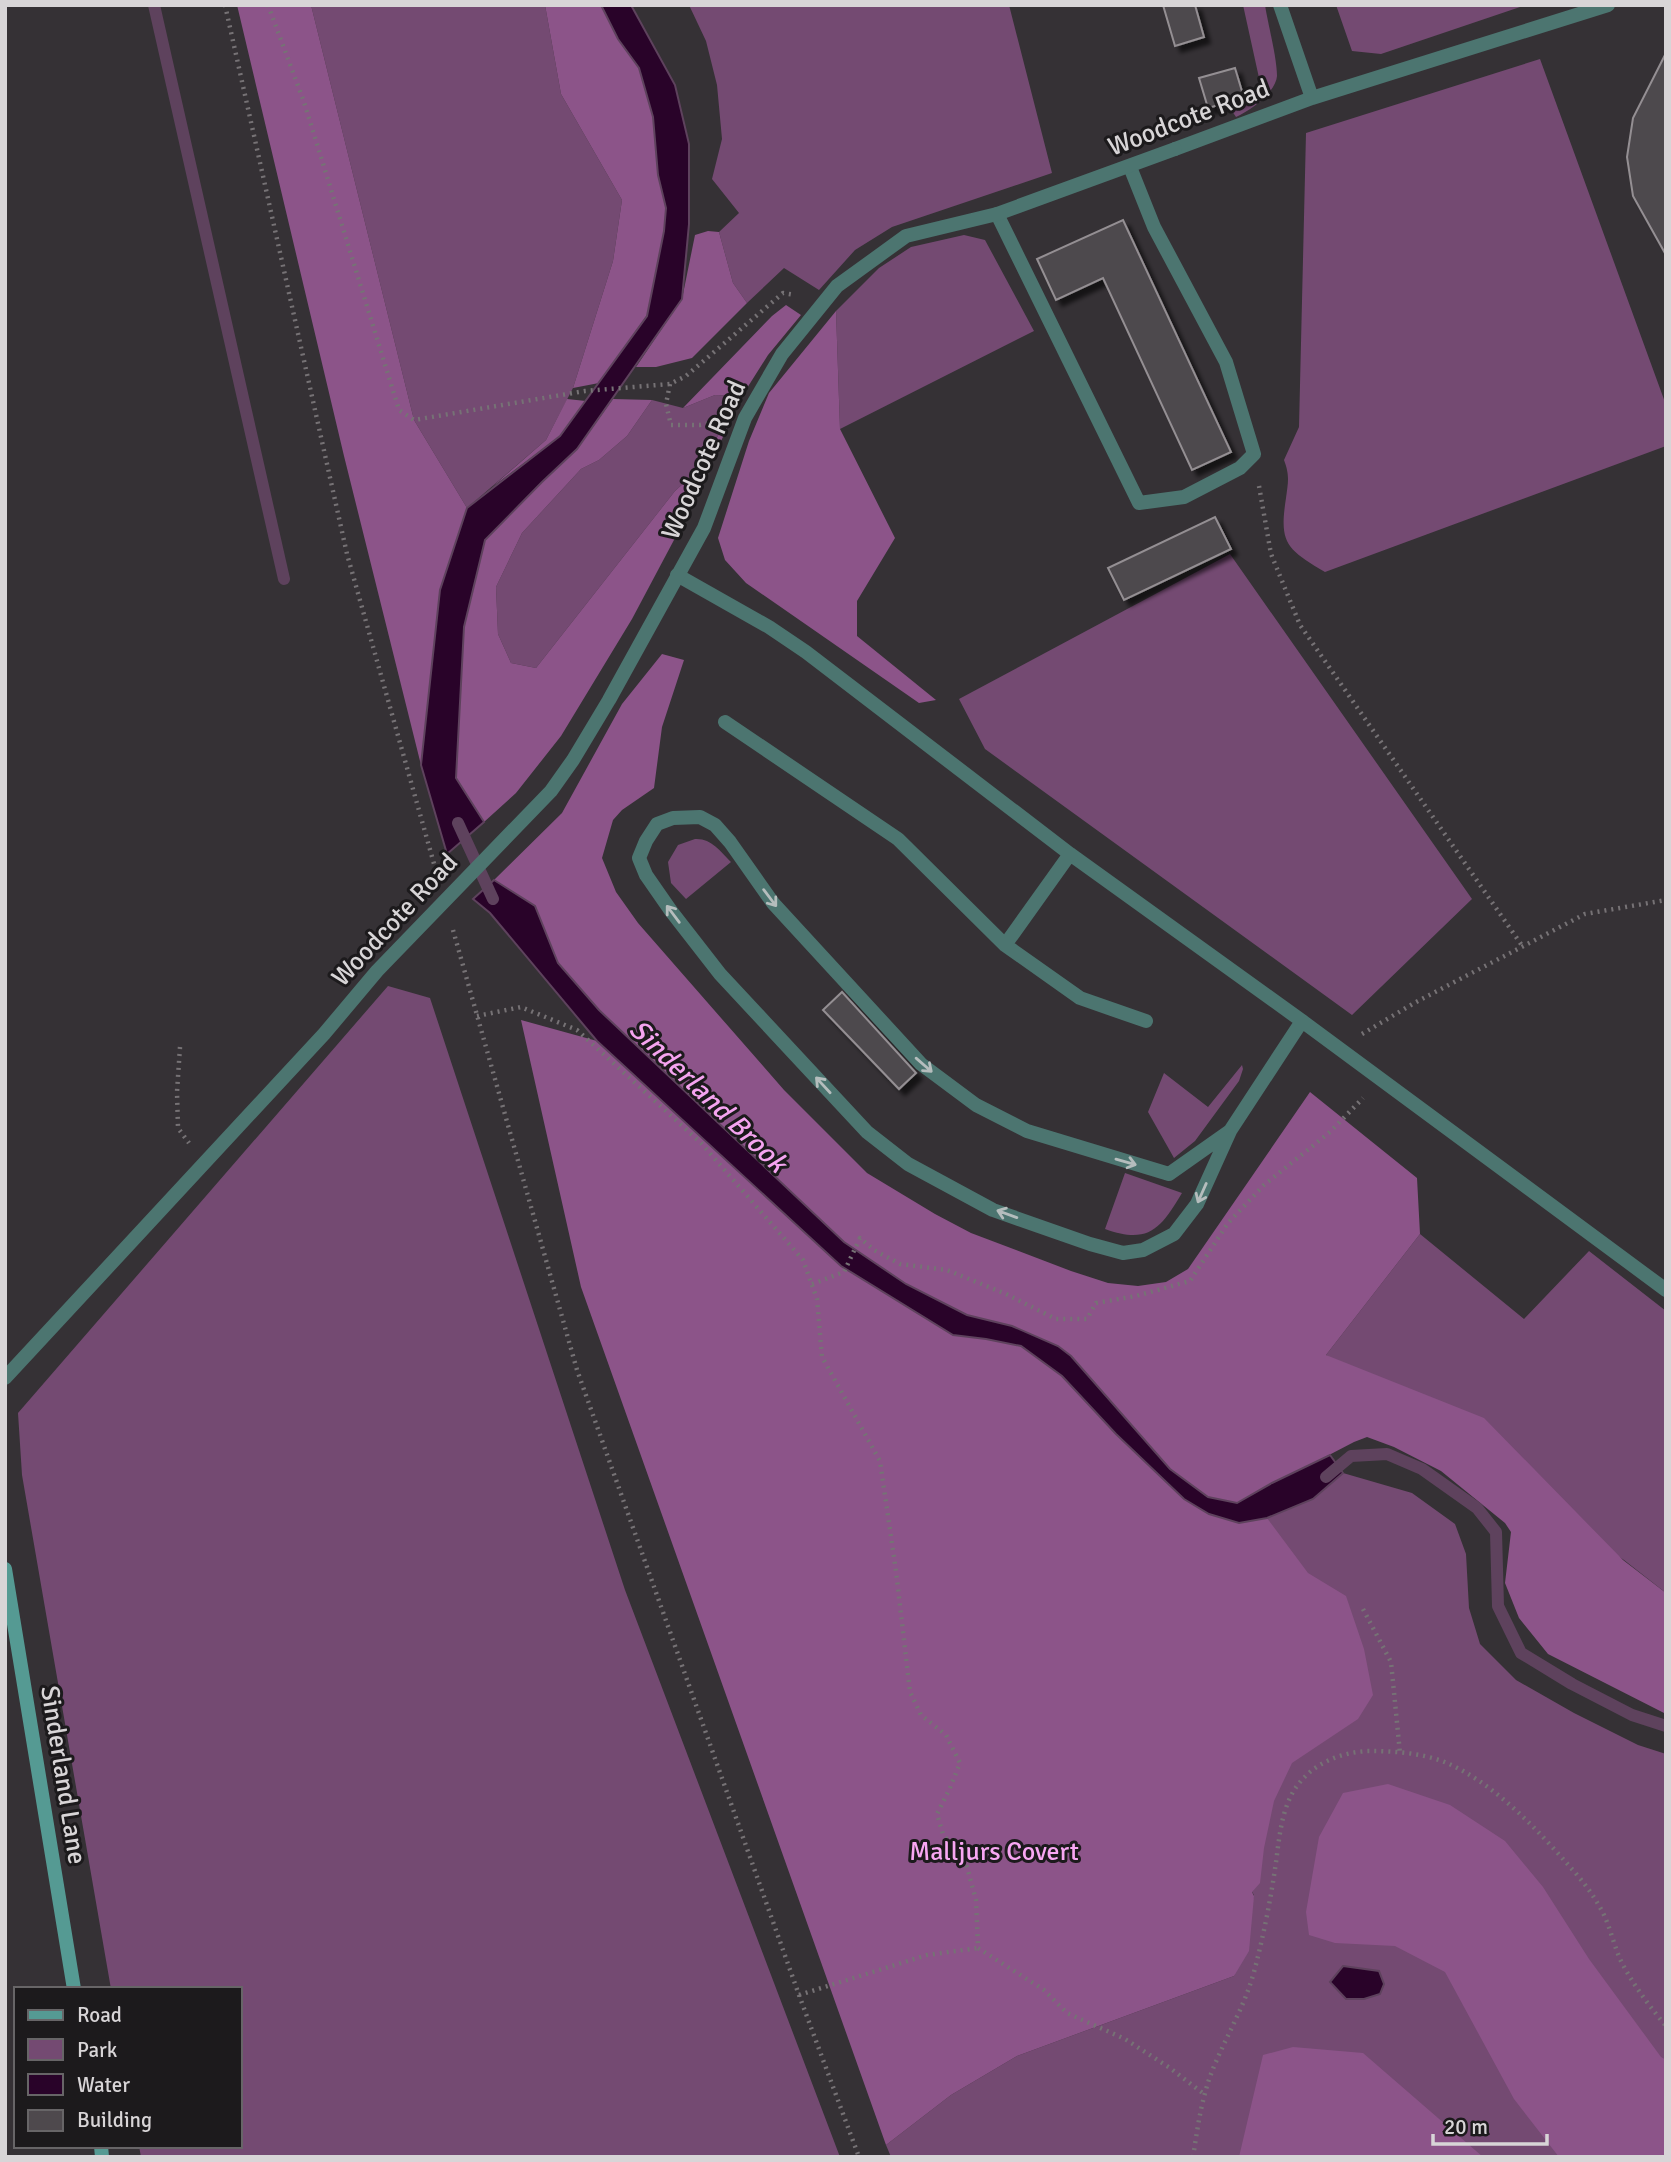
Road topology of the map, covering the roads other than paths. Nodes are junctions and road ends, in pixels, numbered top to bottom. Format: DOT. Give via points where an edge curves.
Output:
graph roads {
  1 [pos="1280,5"];
  2 [pos="1608,5"];
  3 [pos="1312,98"];
  4 [pos="1130,167"];
  5 [pos="997,214"];
  6 [pos="677,575"];
  7 [pos="725,722"];
  8 [pos="1069,854"];
  9 [pos="1005,946"];
  10 [pos="1146,1021"];
  11 [pos="1302,1021"];
  12 [pos="1230,1131"];
  13 [pos="1666,1290"];
  14 [pos="5,1378"];
  15 [pos="5,1569"];
  16 [pos="74,1987"];
  1 -- 3 [label="street"];
  2 -- 3 [label="street, Woodcote Road"];
  3 -- 4 [label="street, Woodcote Road"];
  4 -- 5 [label="street, Woodcote Road"];
  4 -- 5 [label="street" via="1154,227 1226,362 1254,454 1240,468 1184,497 1139,503"];
  5 -- 6 [label="street, Woodcote Road" via="906,236 837,286 782,354 745,418 704,528"];
  6 -- 8 [label="street" via="806,652"];
  6 -- 14 [label="street, Woodcote Road" via="609,700 551,791 377,971"];
  7 -- 9 [label="street" via="898,839"];
  8 -- 9 [label="street"];
  8 -- 11 [label="street"];
  9 -- 10 [label="street" via="1080,998"];
  11 -- 12 [label="street"];
  11 -- 13 [label="street"];
  12 -- 12 [label="street, one-way" via="1197,1205 1174,1234 1143,1250 1123,1253 993,1210 908,1164 867,1132 720,974 671,911 639,858 646,841 657,824 673,818 700,817 715,825 773,903 921,1064 976,1105 1027,1131 1169,1174"];
  15 -- 16 [label="street, Sinderland Lane"];
}
